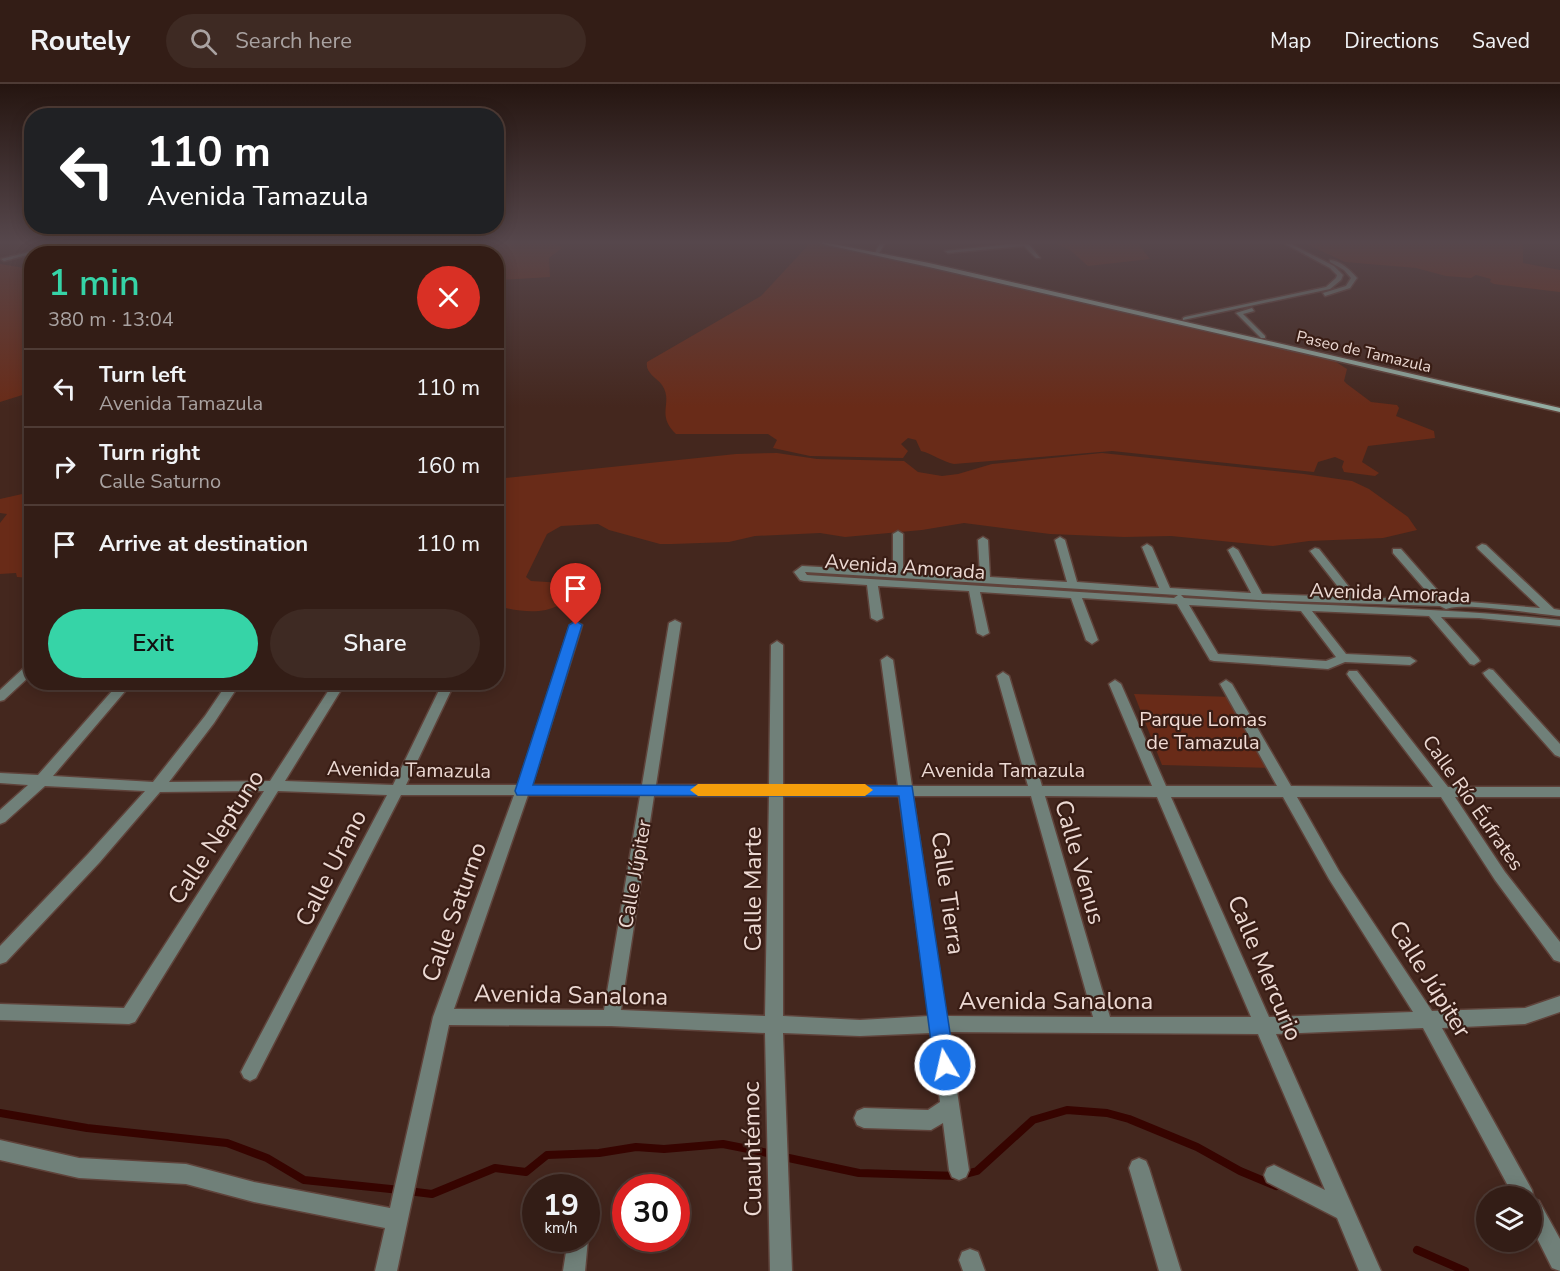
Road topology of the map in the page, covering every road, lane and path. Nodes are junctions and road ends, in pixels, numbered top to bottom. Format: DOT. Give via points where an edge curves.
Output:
graph roads {
  1 [pos="1069,296"];
  2 [pos="1081,296"];
  3 [pos="1284,296"];
  4 [pos="1302,296"];
  5 [pos="1315,296"];
  6 [pos="1307,298"];
  7 [pos="1239,313"];
  8 [pos="1185,319"];
  9 [pos="1199,322"];
  10 [pos="1263,337"];
  11 [pos="1560,405"];
  12 [pos="1560,410"];
  13 [pos="898,534"];
  14 [pos="983,540"];
  15 [pos="1060,540"];
  16 [pos="1147,547"];
  17 [pos="1482,547"];
  18 [pos="1233,550"];
  19 [pos="1315,551"];
  20 [pos="1397,551"];
  21 [pos="898,575"];
  22 [pos="985,580"];
  23 [pos="919,581"];
  24 [pos="872,583"];
  25 [pos="974,590"];
  26 [pos="1074,590"];
  27 [pos="1174,594"];
  28 [pos="1258,597"];
  29 [pos="1355,601"];
  30 [pos="1443,603"];
  31 [pos="1304,608"];
  32 [pos="1556,612"];
  33 [pos="1432,613"];
  34 [pos="1453,614"];
  35 [pos="877,618"];
  36 [pos="675,623"];
  37 [pos="1560,623"];
  38 [pos="576,625"];
  39 [pos="983,633"];
  40 [pos="1092,640"];
  41 [pos="777,645"];
  42 [pos="1343,658"];
  43 [pos="887,660"];
  44 [pos="1410,661"];
  45 [pos="1474,661"];
  46 [pos="1489,673"];
  47 [pos="24,674"];
  48 [pos="1353,674"];
  49 [pos="1003,676"];
  50 [pos="1115,684"];
  51 [pos="1226,684"];
  52 [pos="120,690"];
  53 [pos="229,690"];
  54 [pos="335,690"];
  55 [pos="444,690"];
  56 [pos="0,697"];
  57 [pos="1560,752"];
  58 [pos="0,778"];
  59 [pos="41,781"];
  60 [pos="276,786"];
  61 [pos="158,787"];
  62 [pos="776,789"];
  63 [pos="397,790"];
  64 [pos="906,790"];
  65 [pos="1036,790"];
  66 [pos="1162,790"];
  67 [pos="1444,790"];
  68 [pos="523,791"];
  69 [pos="649,791"];
  70 [pos="1288,791"];
  71 [pos="1560,792"];
  72 [pos="0,818"];
  73 [pos="1560,955"];
  74 [pos="0,957"];
  75 [pos="1560,1004"];
  76 [pos="0,1012"];
  77 [pos="442,1017"];
  78 [pos="611,1018"];
  79 [pos="1428,1020"];
  80 [pos="938,1024"];
  81 [pos="774,1025"];
  82 [pos="1104,1025"];
  83 [pos="1264,1026"];
  84 [pos="250,1072"];
  85 [pos="951,1105"];
  86 [pos="864,1118"];
  87 [pos="0,1150"];
  88 [pos="1139,1168"];
  89 [pos="959,1170"];
  90 [pos="1274,1176"];
  91 [pos="1519,1186"];
  92 [pos="1344,1211"];
  93 [pos="396,1220"];
  94 [pos="1542,1227"];
  95 [pos="576,1252"];
  96 [pos="1560,1260"];
  97 [pos="386,1271"];
  98 [pos="574,1271"];
  99 [pos="781,1271"];
  100 [pos="1170,1271"];
  101 [pos="1370,1271"];
  1 -- 12 [label="main road, Paseo de Tamazula"];
  2 -- 8 [label="main road, Paseo de Tamazula"];
  3 -- 8 [label="street"];
  4 -- 6 [label="street"];
  5 -- 6 [label="street"];
  6 -- 7 [label="street"];
  7 -- 9 [label="street"];
  7 -- 10 [label="street"];
  8 -- 9 [label="main road, Paseo de Tamazula"];
  9 -- 10 [label="main road, Paseo de Tamazula"];
  10 -- 11 [label="main road, Paseo de Tamazula"];
  13 -- 21 [label="street"];
  14 -- 22 [label="street"];
  15 -- 26 [label="street"];
  16 -- 27 [label="street"];
  17 -- 32 [label="street"];
  18 -- 28 [label="street"];
  19 -- 29 [label="street"];
  20 -- 30 [label="street"];
  21 -- 23 [label="street, Avenida Amorada"];
  21 -- 24 [label="street, Avenida Amorada" via="813,569 799,572 804,578"];
  22 -- 23 [label="street, Avenida Amorada"];
  22 -- 26 [label="street, Avenida Amorada"];
  23 -- 24 [label="street, Avenida Amorada"];
  23 -- 25 [label="street, Avenida Amorada"];
  24 -- 35 [label="street"];
  25 -- 26 [label="street, Avenida Amorada"];
  25 -- 39 [label="street"];
  26 -- 27 [label="street, Avenida Amorada"];
  26 -- 27 [label="street, Avenida Amorada"];
  26 -- 40 [label="street"];
  27 -- 28 [label="street, Avenida Amorada"];
  27 -- 31 [label="street, Avenida Amorada"];
  27 -- 42 [label="street" via="1214,657 1328,665"];
  28 -- 29 [label="street, Avenida Amorada"];
  29 -- 30 [label="street, Avenida Amorada"];
  30 -- 32 [label="street, Avenida Amorada"];
  30 -- 34 [label="street"];
  31 -- 33 [label="street, Avenida Amorada"];
  31 -- 42 [label="street"];
  33 -- 34 [label="street, Avenida Amorada"];
  33 -- 45 [label="street"];
  34 -- 37 [label="street, Avenida Amorada"];
  36 -- 69 [label="street, Calle Júpiter"];
  38 -- 68 [label="street, Calle Saturno"];
  41 -- 62 [label="street, Calle Marte"];
  42 -- 44 [label="street"];
  43 -- 64 [label="street, Calle Tierra"];
  46 -- 57 [label="street"];
  47 -- 56 [label="street"];
  48 -- 67 [label="street, Calle Río Éufrates"];
  49 -- 65 [label="street, Calle Venus"];
  50 -- 66 [label="street, Calle Mercurio"];
  51 -- 70 [label="street, Calle Júpiter"];
  52 -- 59 [label="street"];
  53 -- 61 [label="street"];
  54 -- 60 [label="street, Calle Neptuno"];
  55 -- 63 [label="street, Calle Urano"];
  58 -- 59 [label="street, Avenida Tamazula"];
  59 -- 61 [label="street, Avenida Tamazula"];
  59 -- 72 [label="street"];
  60 -- 61 [label="street, Avenida Tamazula"];
  60 -- 63 [label="street, Avenida Tamazula"];
  60 -- 76 [label="street, Calle Neptuno" via="129,1016"];
  61 -- 74 [label="street"];
  62 -- 64 [label="street, Avenida Tamazula"];
  62 -- 69 [label="street, Avenida Tamazula"];
  62 -- 81 [label="street, Calle Marte"];
  63 -- 68 [label="street, Avenida Tamazula"];
  63 -- 84 [label="street, Calle Urano"];
  64 -- 65 [label="street, Avenida Tamazula"];
  64 -- 80 [label="street, Calle Tierra"];
  65 -- 66 [label="street, Avenida Tamazula"];
  65 -- 82 [label="street, Calle Venus"];
  66 -- 70 [label="street, Avenida Tamazula"];
  66 -- 83 [label="street, Calle Mercurio"];
  67 -- 70 [label="street, Avenida Tamazula"];
  67 -- 71 [label="street, Avenida Tamazula"];
  67 -- 73 [label="street, Calle Río Éufrates" via="1500,876"];
  68 -- 69 [label="street, Avenida Tamazula"];
  68 -- 77 [label="street, Calle Saturno"];
  69 -- 78 [label="street, Calle Júpiter"];
  70 -- 79 [label="street, Calle Júpiter" via="1334,875"];
  75 -- 79 [label="street, Avenida Sanalona" via="1525,1016"];
  77 -- 78 [label="street, Avenida Sanalona"];
  77 -- 93 [label="street, Calle Saturno"];
  78 -- 81 [label="street, Avenida Sanalona"];
  79 -- 83 [label="street, Avenida Sanalona"];
  79 -- 91 [label="street, Calle Júpiter"];
  80 -- 81 [label="street, Avenida Sanalona" via="860,1028"];
  80 -- 82 [label="street, Avenida Sanalona"];
  80 -- 85 [label="street, Calle Tierra"];
  81 -- 99 [label="street, Cuauhtémoc"];
  82 -- 83 [label="street, Avenida Sanalona"];
  83 -- 92 [label="street, Calle Mercurio"];
  85 -- 86 [label="street" via="931,1120"];
  85 -- 89 [label="street, Calle Tierra"];
  87 -- 93 [label="street" via="79,1168 186,1174 254,1192"];
  88 -- 100 [label="street"];
  90 -- 92 [label="street"];
  92 -- 101 [label="street, Calle Mercurio"];
  93 -- 97 [label="street, Calle Saturno"];
  94 -- 96 [label="street"];
  95 -- 98 [label="street"];
}
